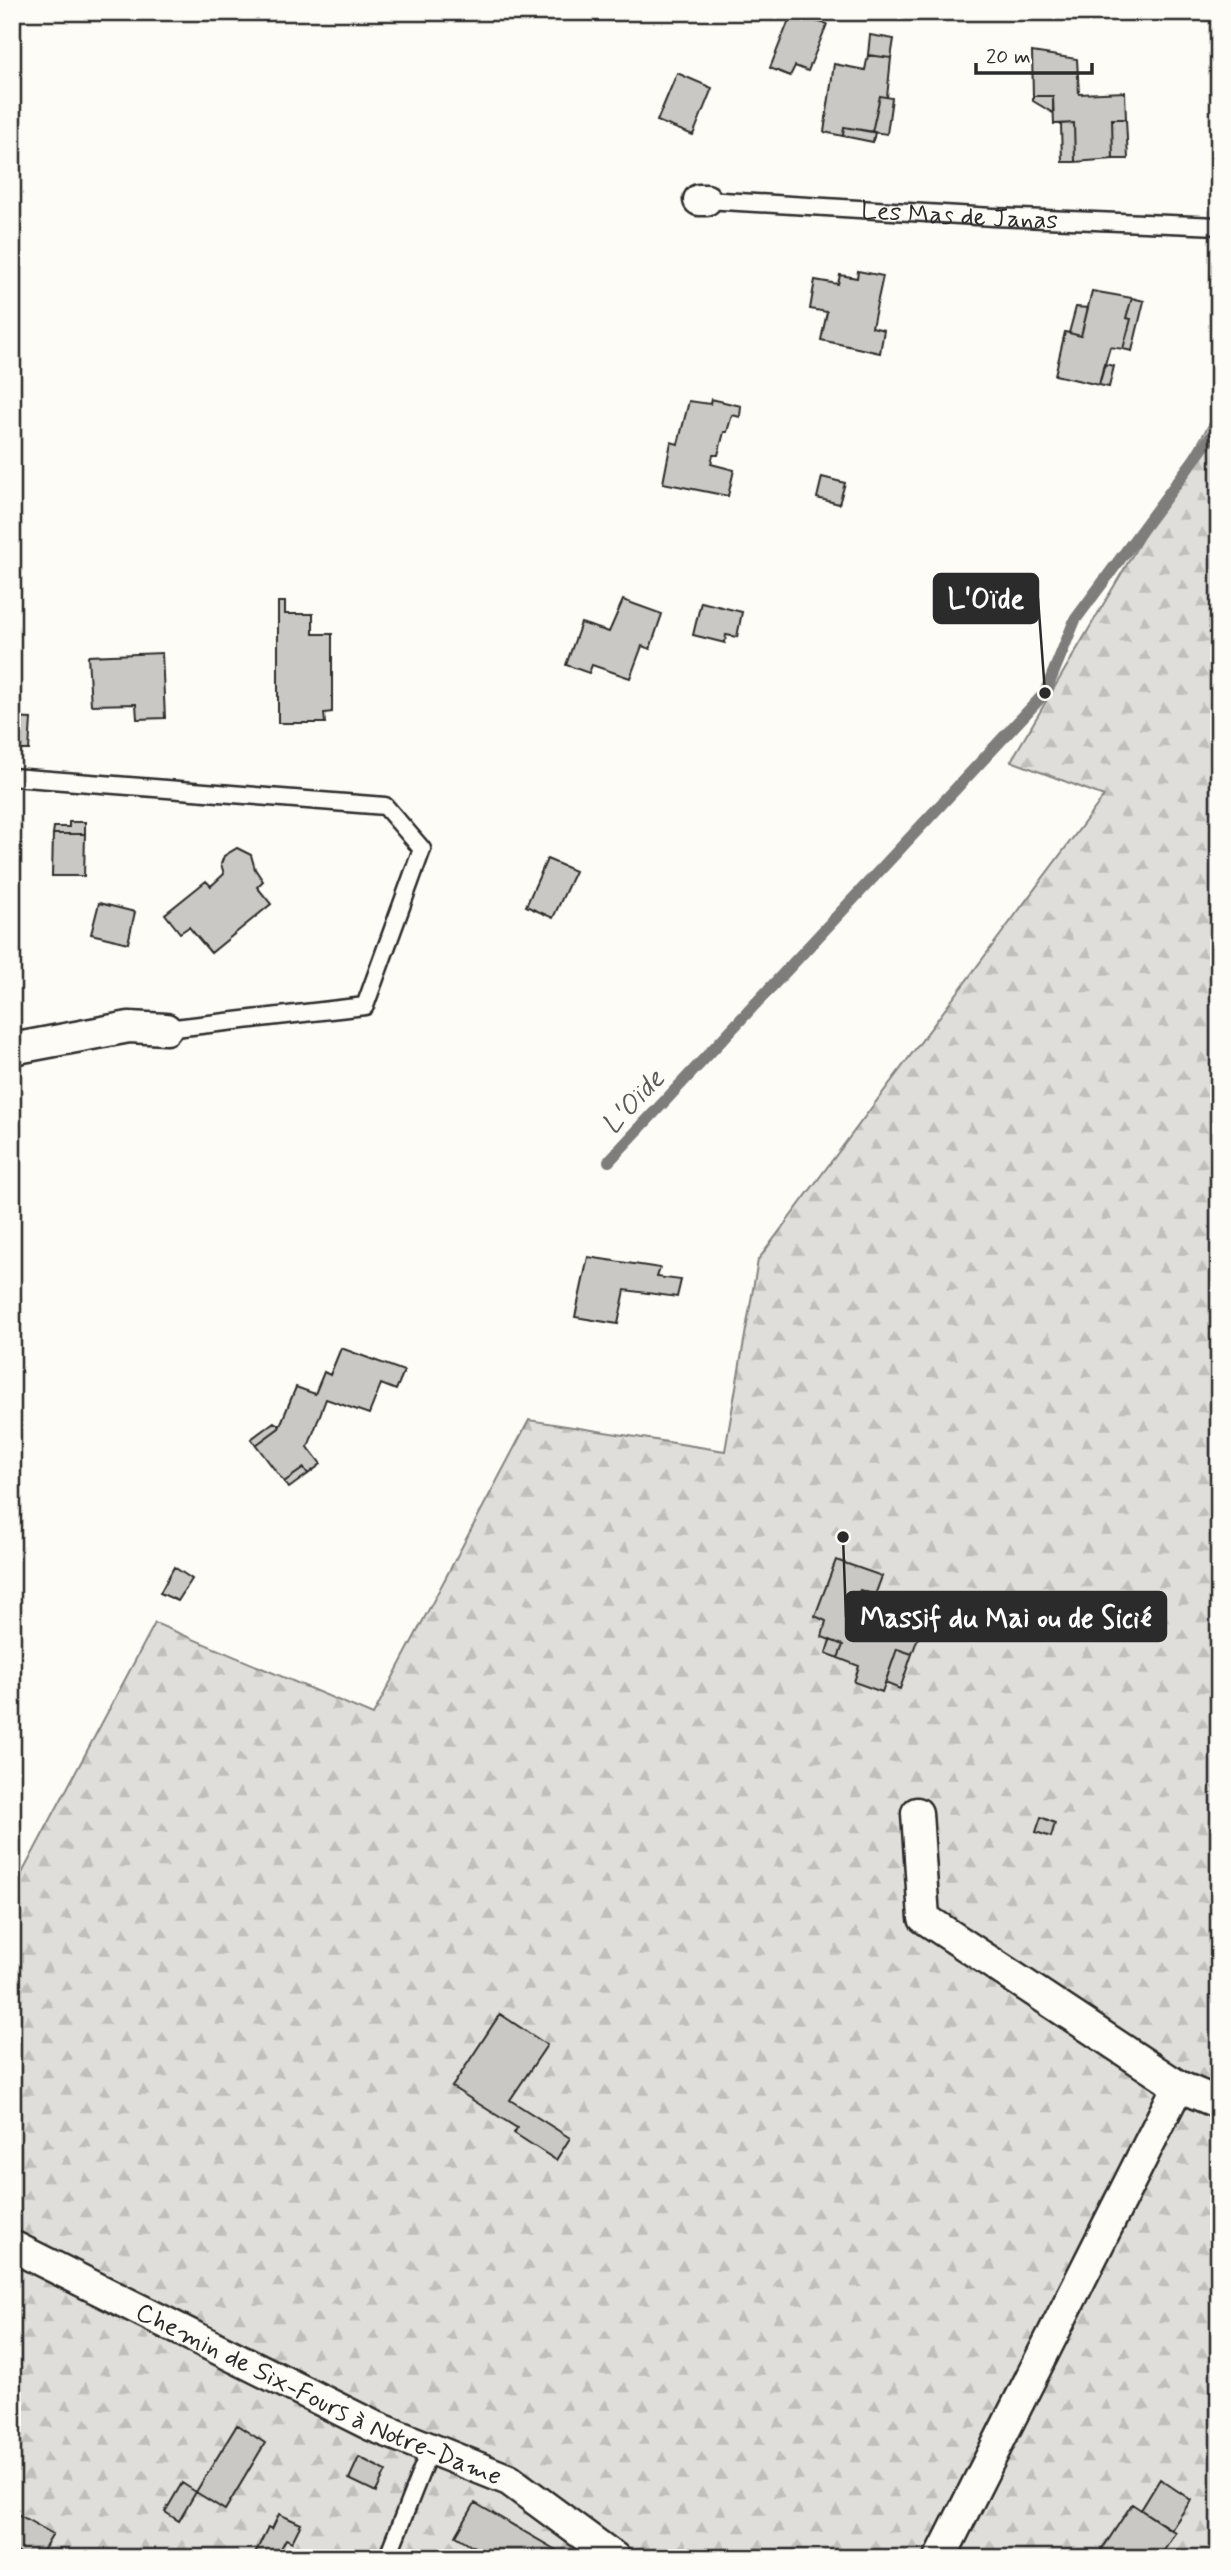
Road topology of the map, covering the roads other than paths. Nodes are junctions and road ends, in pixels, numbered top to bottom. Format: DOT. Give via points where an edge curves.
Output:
graph roads {
  1 [pos="702,200"];
  2 [pos="1219,226"];
  3 [pos="12,777"];
  4 [pos="166,1029"];
  5 [pos="12,1049"];
  6 [pos="917,1813"];
  7 [pos="1178,2086"];
  8 [pos="1219,2103"];
  9 [pos="12,2246"];
  10 [pos="430,2449"];
  11 [pos="387,2558"];
  12 [pos="615,2558"];
  13 [pos="940,2558"];
  1 -- 2 [label="lane, Les Mas de Janas"];
  3 -- 4 [label="lane" via="385,806 422,849 365,1006"];
  4 -- 5 [label="street" via="129,1027"];
  6 -- 7 [label="street" via="924,1918"];
  7 -- 8 [label="street"];
  7 -- 13 [label="street"];
  9 -- 10 [label="street, Chemin de Six-Fours à Notre-Dame" via="371,2425"];
  10 -- 11 [label="lane"];
  10 -- 12 [label="street, Chemin de Six-Fours à Notre-Dame" via="509,2480"];
}
